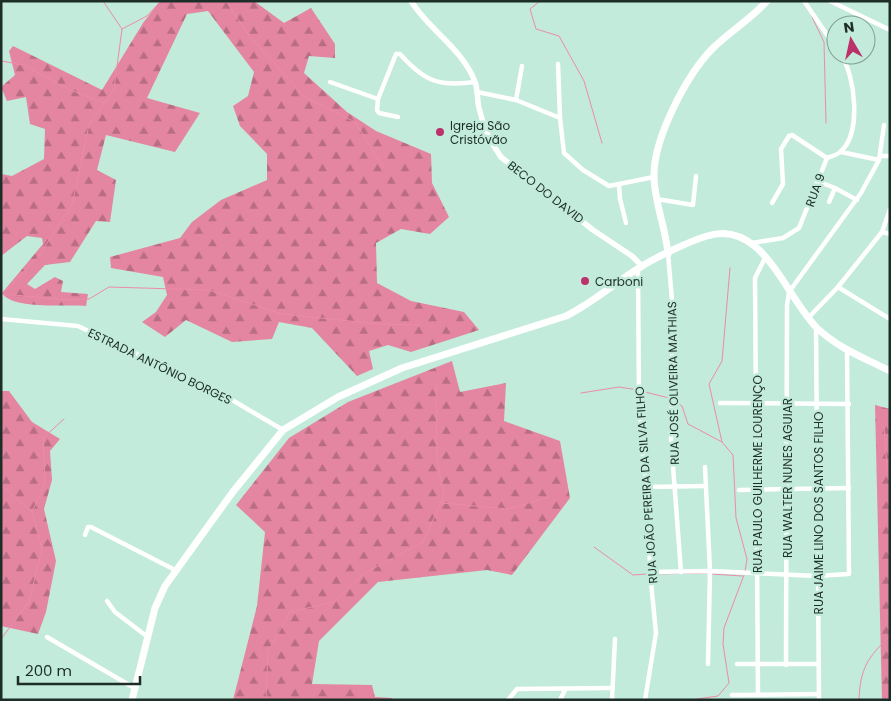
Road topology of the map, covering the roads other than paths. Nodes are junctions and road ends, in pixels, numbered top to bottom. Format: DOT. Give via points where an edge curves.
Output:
graph roads {
  1 [pos="410,1"];
  2 [pos="767,1"];
  3 [pos="804,1"];
  4 [pos="830,1"];
  5 [pos="890,30"];
  6 [pos="826,33"];
  7 [pos="558,64"];
  8 [pos="846,65"];
  9 [pos="522,66"];
  10 [pos="330,82"];
  11 [pos="475,82"];
  12 [pos="476,92"];
  13 [pos="378,99"];
  14 [pos="516,100"];
  15 [pos="398,117"];
  16 [pos="560,118"];
  17 [pos="884,125"];
  18 [pos="841,152"];
  19 [pos="890,156"];
  20 [pos="827,158"];
  21 [pos="880,158"];
  22 [pos="696,176"];
  23 [pos="654,177"];
  24 [pos="817,181"];
  25 [pos="619,185"];
  26 [pos="835,188"];
  27 [pos="658,199"];
  28 [pos="857,200"];
  29 [pos="829,202"];
  30 [pos="772,203"];
  31 [pos="890,209"];
  32 [pos="626,223"];
  33 [pos="882,232"];
  34 [pos="890,234"];
  35 [pos="752,243"];
  36 [pos="668,254"];
  37 [pos="766,256"];
  38 [pos="640,267"];
  39 [pos="838,287"];
  40 [pos="789,292"];
  41 [pos="809,317"];
  42 [pos="1,318"];
  43 [pos="890,319"];
  44 [pos="816,326"];
  45 [pos="847,351"];
  46 [pos="890,371"];
  47 [pos="720,403"];
  48 [pos="757,403"];
  49 [pos="787,404"];
  50 [pos="817,404"];
  51 [pos="848,404"];
  52 [pos="283,430"];
  53 [pos="705,467"];
  54 [pos="675,486"];
  55 [pos="705,486"];
  56 [pos="646,487"];
  57 [pos="849,488"];
  58 [pos="758,489"];
  59 [pos="787,489"];
  60 [pos="818,489"];
  61 [pos="739,490"];
  62 [pos="85,535"];
  63 [pos="175,570"];
  64 [pos="710,571"];
  65 [pos="650,572"];
  66 [pos="681,572"];
  67 [pos="758,574"];
  68 [pos="788,575"];
  69 [pos="817,576"];
  70 [pos="107,601"];
  71 [pos="47,638"];
  72 [pos="149,638"];
  73 [pos="615,639"];
  74 [pos="708,664"];
  75 [pos="737,664"];
  76 [pos="819,664"];
  77 [pos="758,665"];
  78 [pos="786,665"];
  79 [pos="612,688"];
  80 [pos="136,689"];
  81 [pos="565,690"];
  82 [pos="758,694"];
  83 [pos="732,695"];
  84 [pos="819,697"];
  85 [pos="132,700"];
  86 [pos="508,700"];
  87 [pos="560,700"];
  88 [pos="612,700"];
  89 [pos="645,700"];
  1 -- 11 [label="street, BECO DO DAVID" via="459,55"];
  2 -- 23 [label="main road" via="713,49 693,74 662,136"];
  3 -- 6 [label="street"];
  4 -- 5 [label="street"];
  7 -- 16 [label="street"];
  8 -- 18 [label="street" via="851,74 854,108 852,135"];
  9 -- 14 [label="street"];
  10 -- 13 [label="street"];
  11 -- 12 [label="street, BECO DO DAVID"];
  11 -- 13 [label="street" via="446,84 429,79 417,73 398,53"];
  12 -- 14 [label="street"];
  12 -- 38 [label="street, BECO DO DAVID" via="491,143 501,157 593,230 632,256"];
  13 -- 15 [label="street" via="377,112"];
  14 -- 16 [label="street"];
  16 -- 25 [label="street" via="564,153 609,186"];
  17 -- 21 [label="street"];
  18 -- 20 [label="street, RUA 9"];
  18 -- 21 [label="street"];
  19 -- 21 [label="street"];
  20 -- 24 [label="street, RUA 9"];
  20 -- 30 [label="street" via="789,136 781,149 783,184"];
  21 -- 28 [label="street"];
  22 -- 27 [label="street" via="693,205"];
  23 -- 25 [label="street"];
  23 -- 27 [label="main road"];
  24 -- 26 [label="street"];
  24 -- 35 [label="street, RUA 9" via="800,228 784,238"];
  25 -- 32 [label="street"];
  26 -- 28 [label="street"];
  26 -- 29 [label="street"];
  27 -- 36 [label="main road"];
  28 -- 40 [label="street"];
  31 -- 33 [label="street"];
  33 -- 34 [label="street"];
  33 -- 39 [label="street"];
  35 -- 36 [label="main road" via="743,237 719,233"];
  35 -- 37 [label="main road"];
  36 -- 38 [label="main road"];
  36 -- 54 [label="street, RUA JOSÉ OLIVEIRA MATHIAS" via="673,312 671,439"];
  37 -- 40 [label="main road"];
  37 -- 48 [label="street, RUA PAULO GUILHERME LOURENÇO" via="756,278"];
  38 -- 52 [label="main road" via="591,304 566,316 402,368 338,397"];
  38 -- 56 [label="street, RUA JOÃO PEREIRA DA SILVA FILHO" via="639,400"];
  39 -- 41 [label="street"];
  39 -- 43 [label="street"];
  40 -- 41 [label="main road"];
  40 -- 49 [label="street, RUA WALTER NUNES AGUIAR"];
  41 -- 44 [label="main road"];
  42 -- 52 [label="street, ESTRADA ANTÔNIO BORGES" via="78,326 222,394"];
  44 -- 45 [label="main road"];
  44 -- 50 [label="street, RUA JAIME LINO DOS SANTOS FILHO"];
  45 -- 46 [label="main road"];
  45 -- 51 [label="street"];
  47 -- 48 [label="street"];
  48 -- 49 [label="street"];
  48 -- 58 [label="street, RUA PAULO GUILHERME LOURENÇO"];
  49 -- 50 [label="street"];
  49 -- 59 [label="street, RUA WALTER NUNES AGUIAR"];
  50 -- 51 [label="street"];
  50 -- 60 [label="street, RUA JAIME LINO DOS SANTOS FILHO"];
  51 -- 57 [label="street"];
  52 -- 63 [label="main road"];
  53 -- 55 [label="street"];
  54 -- 55 [label="street"];
  54 -- 56 [label="street"];
  54 -- 66 [label="street, RUA JOSÉ OLIVEIRA MATHIAS"];
  55 -- 64 [label="street"];
  56 -- 65 [label="street, RUA JOÃO PEREIRA DA SILVA FILHO"];
  57 -- 60 [label="street"];
  57 -- 69 [label="street" via="849,574"];
  58 -- 59 [label="street"];
  58 -- 61 [label="street"];
  58 -- 67 [label="street, RUA PAULO GUILHERME LOURENÇO"];
  59 -- 60 [label="street"];
  59 -- 68 [label="street, RUA WALTER NUNES AGUIAR"];
  60 -- 69 [label="street, RUA JAIME LINO DOS SANTOS FILHO"];
  62 -- 63 [label="street" via="91,527"];
  63 -- 72 [label="main road" via="155,608"];
  64 -- 66 [label="street"];
  64 -- 67 [label="street"];
  64 -- 74 [label="street"];
  65 -- 66 [label="street"];
  65 -- 89 [label="street, RUA JOÃO PEREIRA DA SILVA FILHO" via="656,633"];
  67 -- 68 [label="street"];
  67 -- 77 [label="street, RUA PAULO GUILHERME LOURENÇO"];
  68 -- 69 [label="street"];
  68 -- 78 [label="street, RUA WALTER NUNES AGUIAR"];
  69 -- 76 [label="street, RUA JAIME LINO DOS SANTOS FILHO"];
  70 -- 72 [label="street"];
  71 -- 80 [label="street"];
  72 -- 80 [label="main road"];
  73 -- 79 [label="street"];
  75 -- 77 [label="street"];
  76 -- 78 [label="street"];
  76 -- 84 [label="street, RUA JAIME LINO DOS SANTOS FILHO"];
  77 -- 78 [label="street"];
  77 -- 82 [label="street, RUA PAULO GUILHERME LOURENÇO"];
  79 -- 81 [label="street"];
  79 -- 88 [label="street"];
  80 -- 85 [label="main road"];
  81 -- 86 [label="street" via="517,689"];
  81 -- 87 [label="street"];
  82 -- 83 [label="street"];
  82 -- 84 [label="street"];
}
